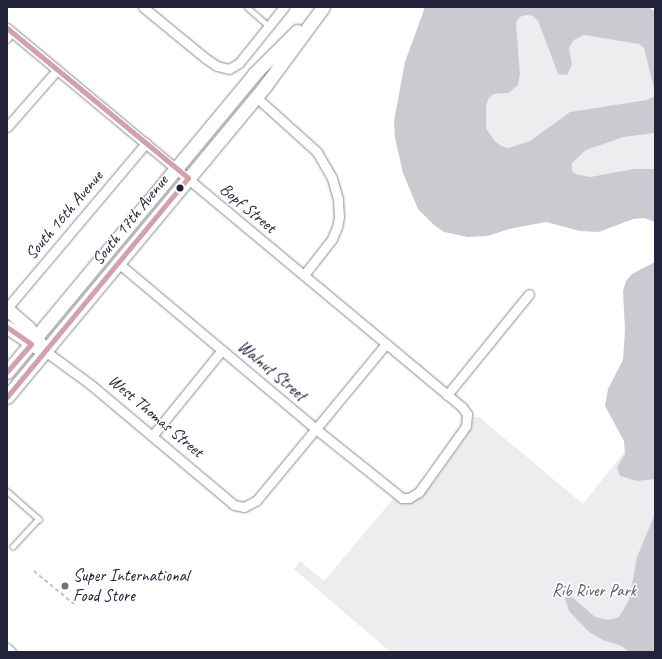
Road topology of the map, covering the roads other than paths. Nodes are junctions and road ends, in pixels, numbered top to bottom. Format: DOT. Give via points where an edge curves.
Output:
graph roads {
  1 [pos="143,7"];
  2 [pos="247,7"];
  3 [pos="284,7"];
  4 [pos="322,7"];
  5 [pos="269,26"];
  6 [pos="9,34"];
  7 [pos="57,70"];
  8 [pos="256,97"];
  9 [pos="7,127"];
  10 [pos="146,143"];
  11 [pos="176,169"];
  12 [pos="188,178"];
  13 [pos="118,262"];
  14 [pos="304,275"];
  15 [pos="529,294"];
  16 [pos="7,308"];
  17 [pos="7,327"];
  18 [pos="34,341"];
  19 [pos="386,344"];
  20 [pos="222,350"];
  21 [pos="45,351"];
  22 [pos="7,372"];
  23 [pos="447,395"];
  24 [pos="7,397"];
  25 [pos="316,429"];
  26 [pos="152,436"];
  27 [pos="7,491"];
  28 [pos="409,498"];
  29 [pos="13,547"];
  30 [pos="7,648"];
  31 [pos="11,652"];
  1 -- 5 [label="street" via="205,58 223,68 239,63"];
  2 -- 5 [label="lane"];
  3 -- 5 [label="street"];
  4 -- 8 [label="main road, South 17th Avenue"];
  4 -- 11 [label="main road, South 17th Avenue" via="260,68"];
  6 -- 7 [label="street, Bopf Street"];
  7 -- 9 [label="street"];
  7 -- 10 [label="street, Bopf Street"];
  8 -- 12 [label="main road, South 17th Avenue"];
  8 -- 14 [label="street" via="317,152 329,173 338,199 338,227"];
  10 -- 11 [label="street, Bopf Street"];
  10 -- 16 [label="street, South 16th Avenue"];
  11 -- 12 [label="street, Bopf Street"];
  11 -- 18 [label="main road, South 17th Avenue"];
  12 -- 13 [label="main road, South 17th Avenue"];
  12 -- 14 [label="street, Bopf Street"];
  13 -- 20 [label="street, Walnut Street"];
  13 -- 21 [label="main road, South 17th Avenue"];
  14 -- 19 [label="street, Bopf Street"];
  15 -- 23 [label="street"];
  16 -- 18 [label="main road, West Thomas Street" via="22,320"];
  17 -- 18 [label="main road, West Thomas Street"];
  18 -- 21 [label="main road, West Thomas Street"];
  18 -- 22 [label="main road, South 17th Avenue"];
  19 -- 23 [label="street, Bopf Street"];
  19 -- 25 [label="street"];
  20 -- 25 [label="street, Walnut Street"];
  20 -- 26 [label="street"];
  21 -- 24 [label="main road, South 17th Avenue"];
  21 -- 26 [label="street, West Thomas Street" via="90,384"];
  23 -- 28 [label="street, Bopf Street" via="467,414 466,426 419,492"];
  25 -- 26 [label="street, West Thomas Street" via="256,501 244,508 234,505"];
  25 -- 28 [label="street, Walnut Street" via="397,495"];
  27 -- 29 [label="lane" via="39,519"];
  30 -- 31 [label="street"];
}
